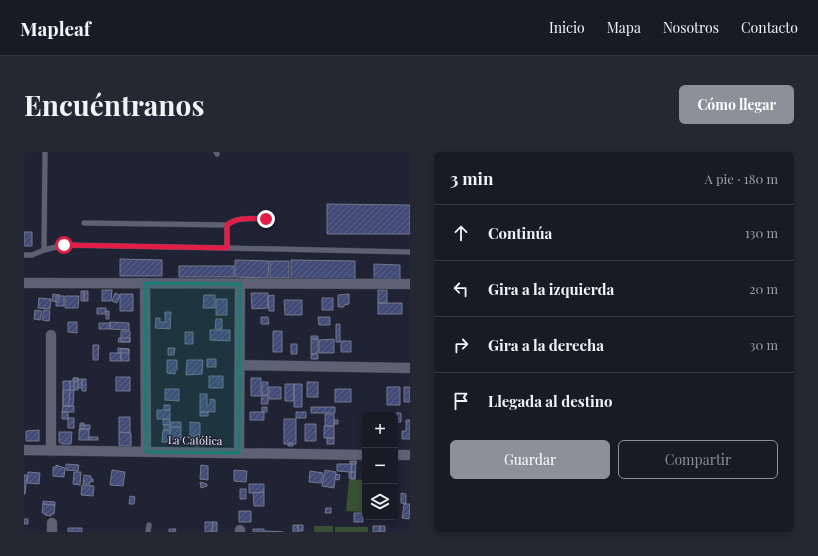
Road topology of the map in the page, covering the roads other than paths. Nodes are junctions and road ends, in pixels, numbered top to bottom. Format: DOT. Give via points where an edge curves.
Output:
graph roads {
  1 [pos="45,152"];
  2 [pos="266,219"];
  3 [pos="84,224"];
  4 [pos="227,225"];
  5 [pos="227,248"];
  6 [pos="44,250"];
  7 [pos="410,252"];
  8 [pos="24,255"];
  9 [pos="24,283"];
  10 [pos="145,283"];
  11 [pos="240,284"];
  12 [pos="410,284"];
  13 [pos="51,335"];
  14 [pos="240,365"];
  15 [pos="410,368"];
  16 [pos="24,450"];
  17 [pos="51,451"];
  18 [pos="146,452"];
  19 [pos="239,453"];
  20 [pos="362,455"];
  21 [pos="398,455"];
  22 [pos="410,455"];
  23 [pos="149,525"];
  24 [pos="148,532"];
  1 -- 6 [label="lane"];
  2 -- 4 [label="lane" via="237,219"];
  3 -- 4 [label="lane"];
  4 -- 5 [label="lane"];
  5 -- 6 [label="lane" via="64,245"];
  5 -- 7 [label="lane"];
  6 -- 8 [label="lane"];
  9 -- 10 [label="street"];
  10 -- 11 [label="street"];
  10 -- 18 [label="street"];
  11 -- 12 [label="street"];
  11 -- 14 [label="street"];
  13 -- 17 [label="street"];
  14 -- 15 [label="street"];
  14 -- 19 [label="street"];
  16 -- 17 [label="street, La Católica"];
  17 -- 18 [label="street, La Católica"];
  18 -- 19 [label="street, La Católica"];
  19 -- 20 [label="street, La Católica"];
  21 -- 22 [label="street"];
  23 -- 24 [label="lane"];
}
